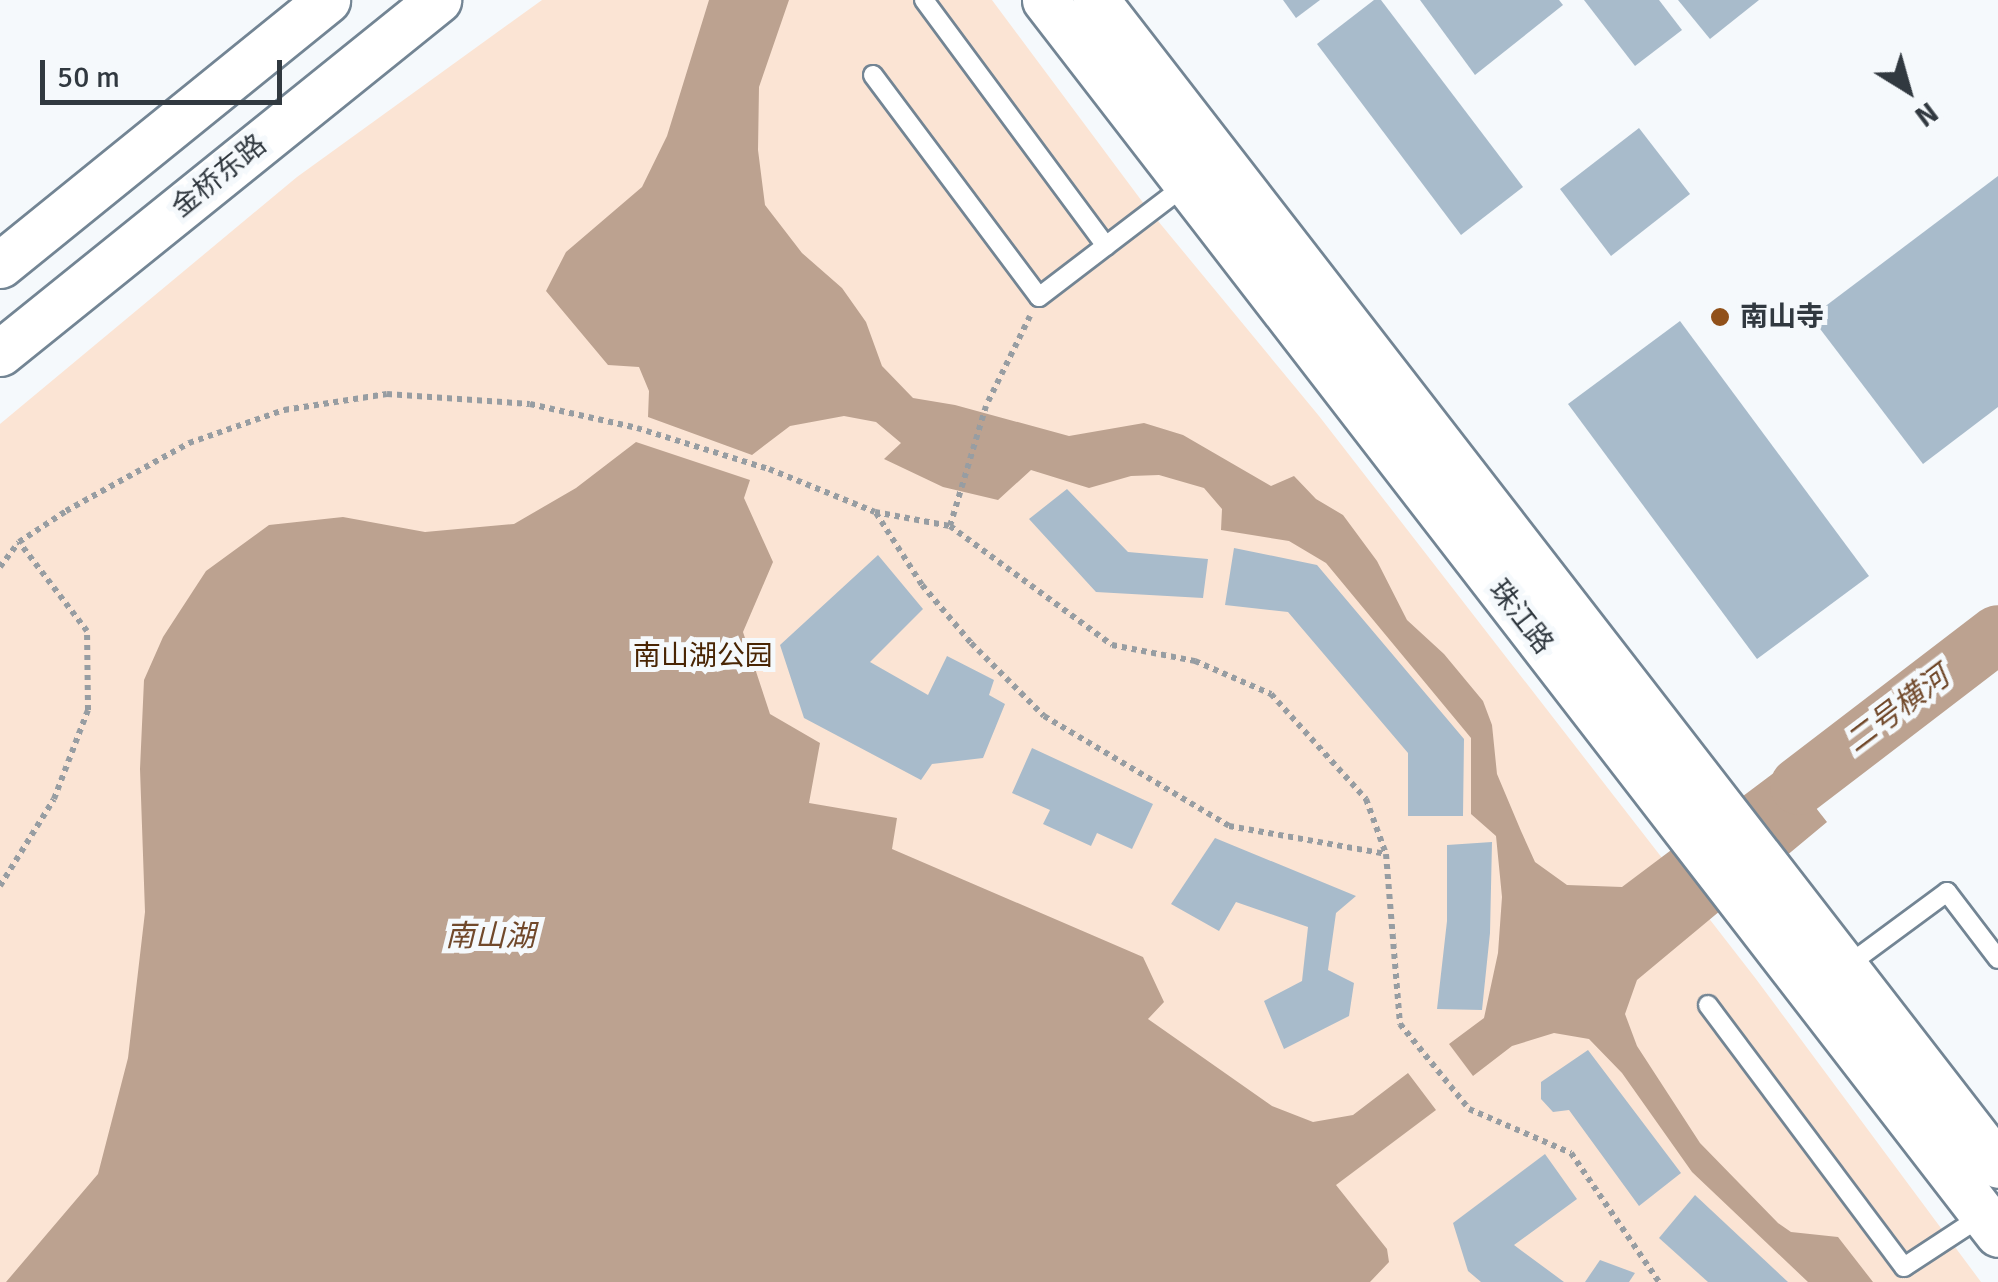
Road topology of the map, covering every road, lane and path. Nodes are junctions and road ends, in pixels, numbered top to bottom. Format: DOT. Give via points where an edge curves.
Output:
graph roads {
  1 [pos="327,0"];
  2 [pos="438,0"];
  3 [pos="924,0"];
  4 [pos="1045,0"];
  5 [pos="1096,0"];
  6 [pos="873,75"];
  7 [pos="1219,160"];
  8 [pos="1106,246"];
  9 [pos="0,265"];
  10 [pos="1040,297"];
  11 [pos="0,353"];
  12 [pos="876,512"];
  13 [pos="950,526"];
  14 [pos="20,542"];
  15 [pos="0,567"];
  16 [pos="1691,803"];
  17 [pos="1386,854"];
  18 [pos="0,886"];
  19 [pos="1762,896"];
  20 [pos="1998,959"];
  21 [pos="1812,992"];
  22 [pos="1708,1006"];
  23 [pos="1998,1165"];
  24 [pos="1998,1206"];
  25 [pos="1998,1234"];
  26 [pos="1659,1282"];
  1 -- 9 [label="street"];
  2 -- 11 [label="street, 金桥东路"];
  3 -- 8 [label="lane"];
  4 -- 16 [label="street, 珠江路"];
  5 -- 7 [label="street, 珠江路"];
  6 -- 10 [label="lane"];
  7 -- 8 [label="lane"];
  7 -- 16 [label="street, 珠江路"];
  8 -- 10 [label="lane"];
  10 -- 13 [label="path" via="986,406"];
  12 -- 13 [label="path"];
  12 -- 14 [label="path" via="769,469 636,428 530,404 387,394 284,410 189,443"];
  12 -- 17 [label="path" via="922,585 1044,716 1230,826"];
  13 -- 17 [label="path" via="1112,646 1194,661 1271,694 1366,799"];
  14 -- 15 [label="path"];
  14 -- 18 [label="path" via="88,631 88,710 54,799"];
  16 -- 19 [label="street, 珠江路"];
  17 -- 26 [label="path" via="1400,1024 1469,1109 1571,1152"];
  19 -- 21 [label="street, 珠江路"];
  19 -- 23 [label="street, 珠江路"];
  20 -- 21 [label="lane" via="1947,892"];
  21 -- 25 [label="street, 珠江路"];
  22 -- 24 [label="lane" via="1904,1267"];
}
